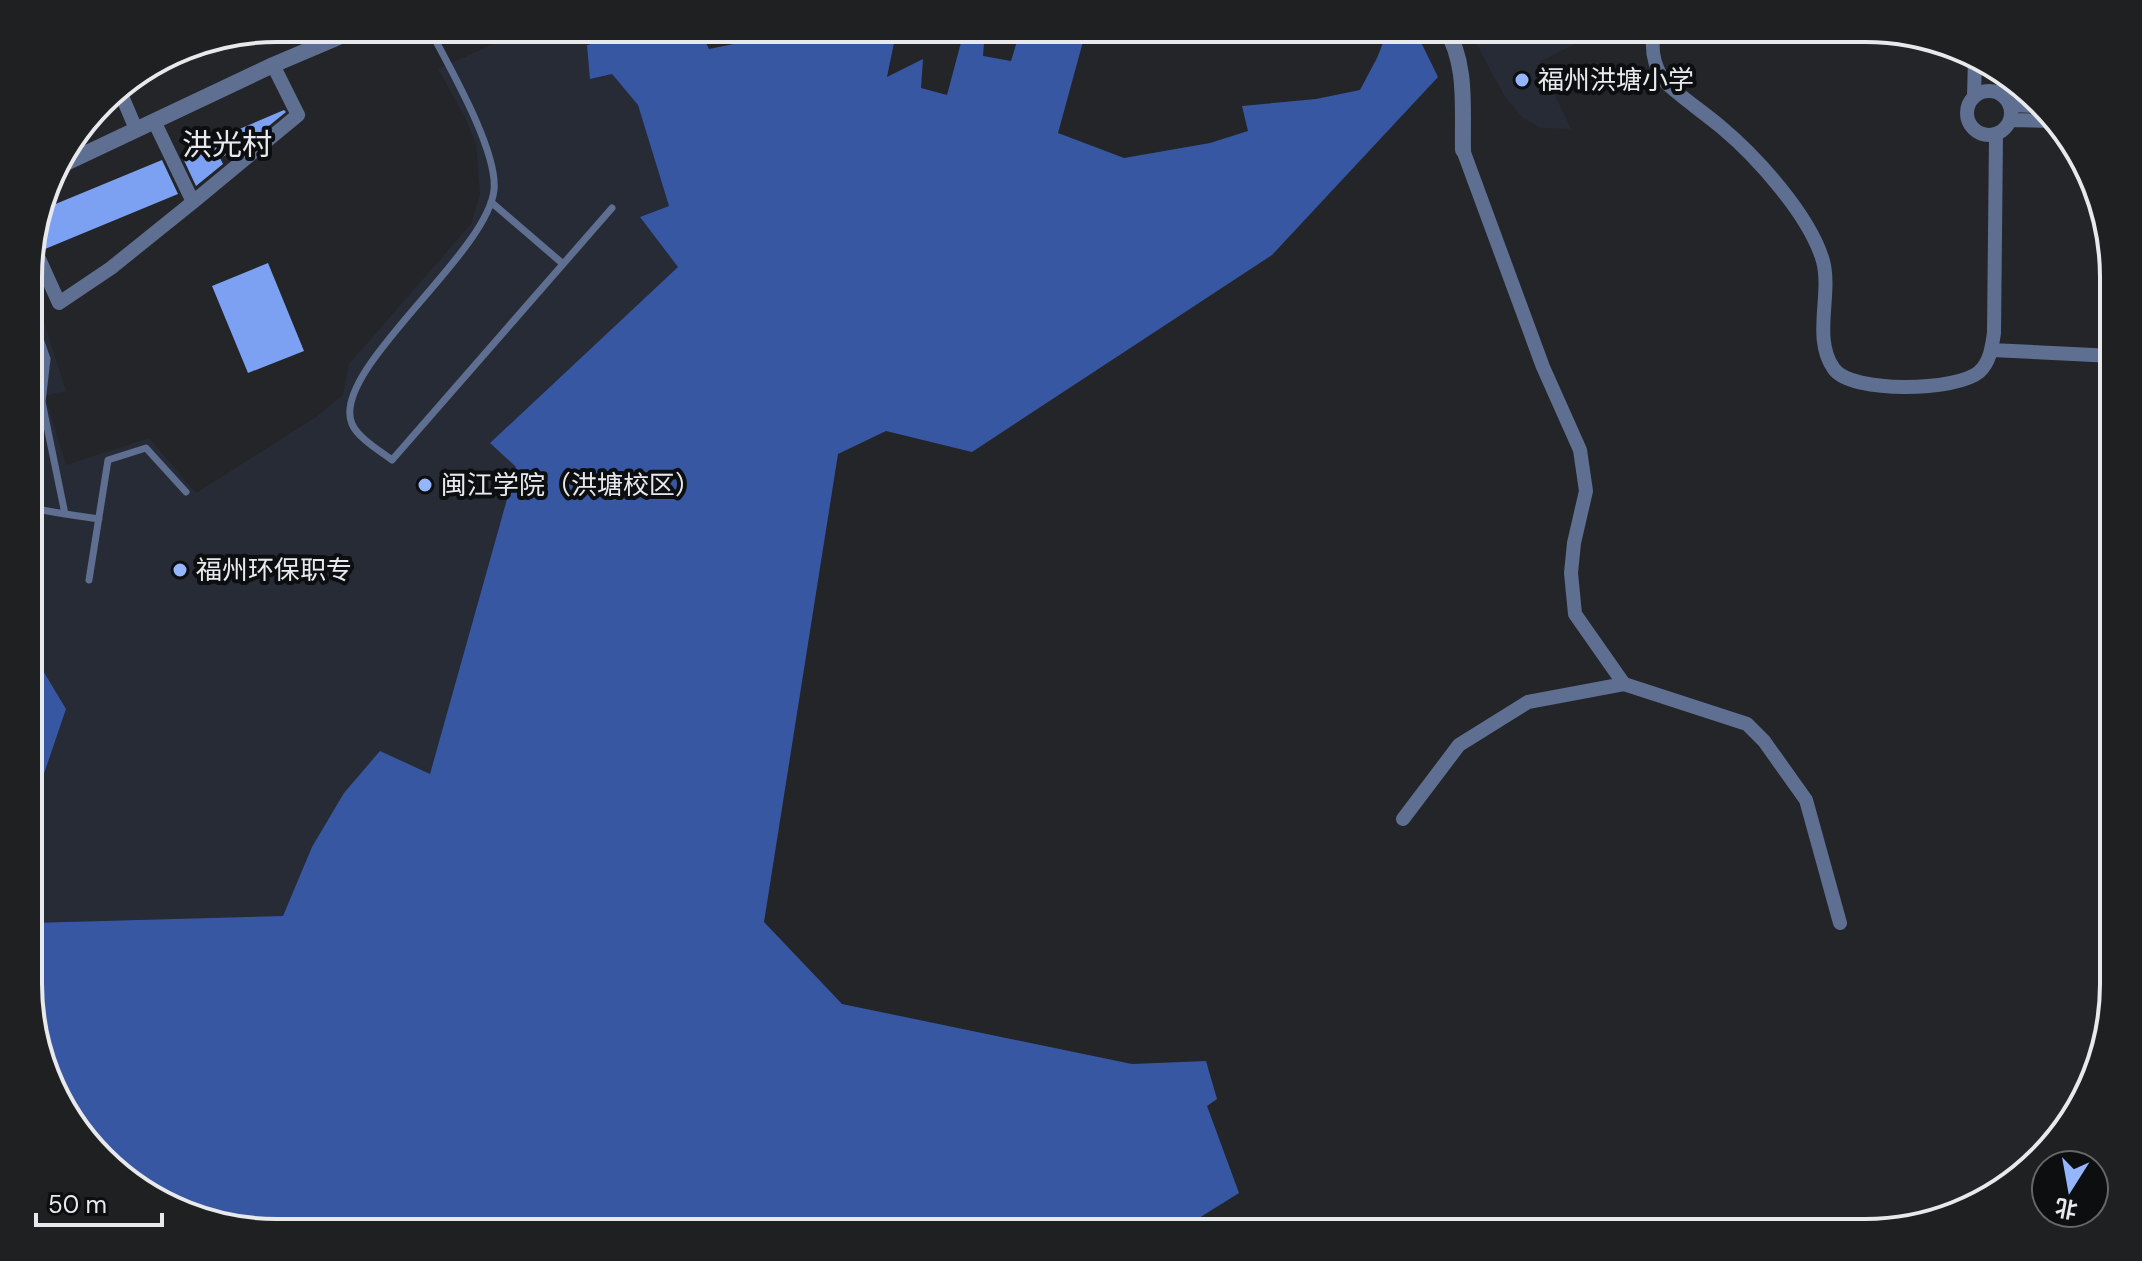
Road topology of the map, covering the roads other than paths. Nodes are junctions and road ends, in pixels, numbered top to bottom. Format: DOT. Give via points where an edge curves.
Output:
graph roads {
  1 [pos="1454,42"];
  2 [pos="1654,42"];
  3 [pos="325,43"];
  4 [pos="436,43"];
  5 [pos="273,65"];
  6 [pos="1975,70"];
  7 [pos="1974,97"];
  8 [pos="123,99"];
  9 [pos="2028,108"];
  10 [pos="2011,112"];
  11 [pos="2037,117"];
  12 [pos="154,121"];
  13 [pos="136,129"];
  14 [pos="1996,135"];
  15 [pos="1463,150"];
  16 [pos="75,158"];
  17 [pos="193,202"];
  18 [pos="491,202"];
  19 [pos="612,208"];
  20 [pos="562,263"];
  21 [pos="43,267"];
  22 [pos="42,345"];
  23 [pos="1992,350"];
  24 [pos="2099,355"];
  25 [pos="42,402"];
  26 [pos="42,402"];
  27 [pos="186,492"];
  28 [pos="42,510"];
  29 [pos="65,514"];
  30 [pos="99,519"];
  31 [pos="89,580"];
  32 [pos="1624,684"];
  33 [pos="1403,819"];
  34 [pos="1840,923"];
  1 -- 15 [label="street"];
  2 -- 23 [label="street" via="1656,68 1664,81 1740,145 1808,229 1826,277 1825,344 1842,377 1896,387 1954,383 1981,370"];
  3 -- 5 [label="street"];
  4 -- 18 [label="lane" via="491,157"];
  5 -- 12 [label="street"];
  5 -- 17 [label="street" via="298,115"];
  6 -- 7 [label="street"];
  7 -- 10 [label="street" via="2001,94"];
  7 -- 14 [label="street" via="1967,109 1970,124 1981,134"];
  8 -- 13 [label="street"];
  9 -- 10 [label="street"];
  10 -- 11 [label="street"];
  10 -- 14 [label="street"];
  12 -- 13 [label="street"];
  12 -- 17 [label="street"];
  13 -- 16 [label="street"];
  14 -- 23 [label="street"];
  15 -- 32 [label="street" via="1543,367 1580,450 1586,491 1571,573 1575,614"];
  17 -- 21 [label="street" via="59,303"];
  18 -- 20 [label="lane"];
  18 -- 20 [label="lane" via="478,232 364,370 351,404 356,430 392,460"];
  19 -- 20 [label="lane"];
  22 -- 25 [label="lane" via="47,359"];
  23 -- 24 [label="street"];
  26 -- 29 [label="lane"];
  27 -- 30 [label="lane" via="146,448 108,460"];
  28 -- 29 [label="lane"];
  29 -- 30 [label="lane"];
  30 -- 31 [label="lane"];
  32 -- 33 [label="street" via="1528,702 1459,745"];
  32 -- 34 [label="street" via="1747,724 1764,741 1806,800"];
}
